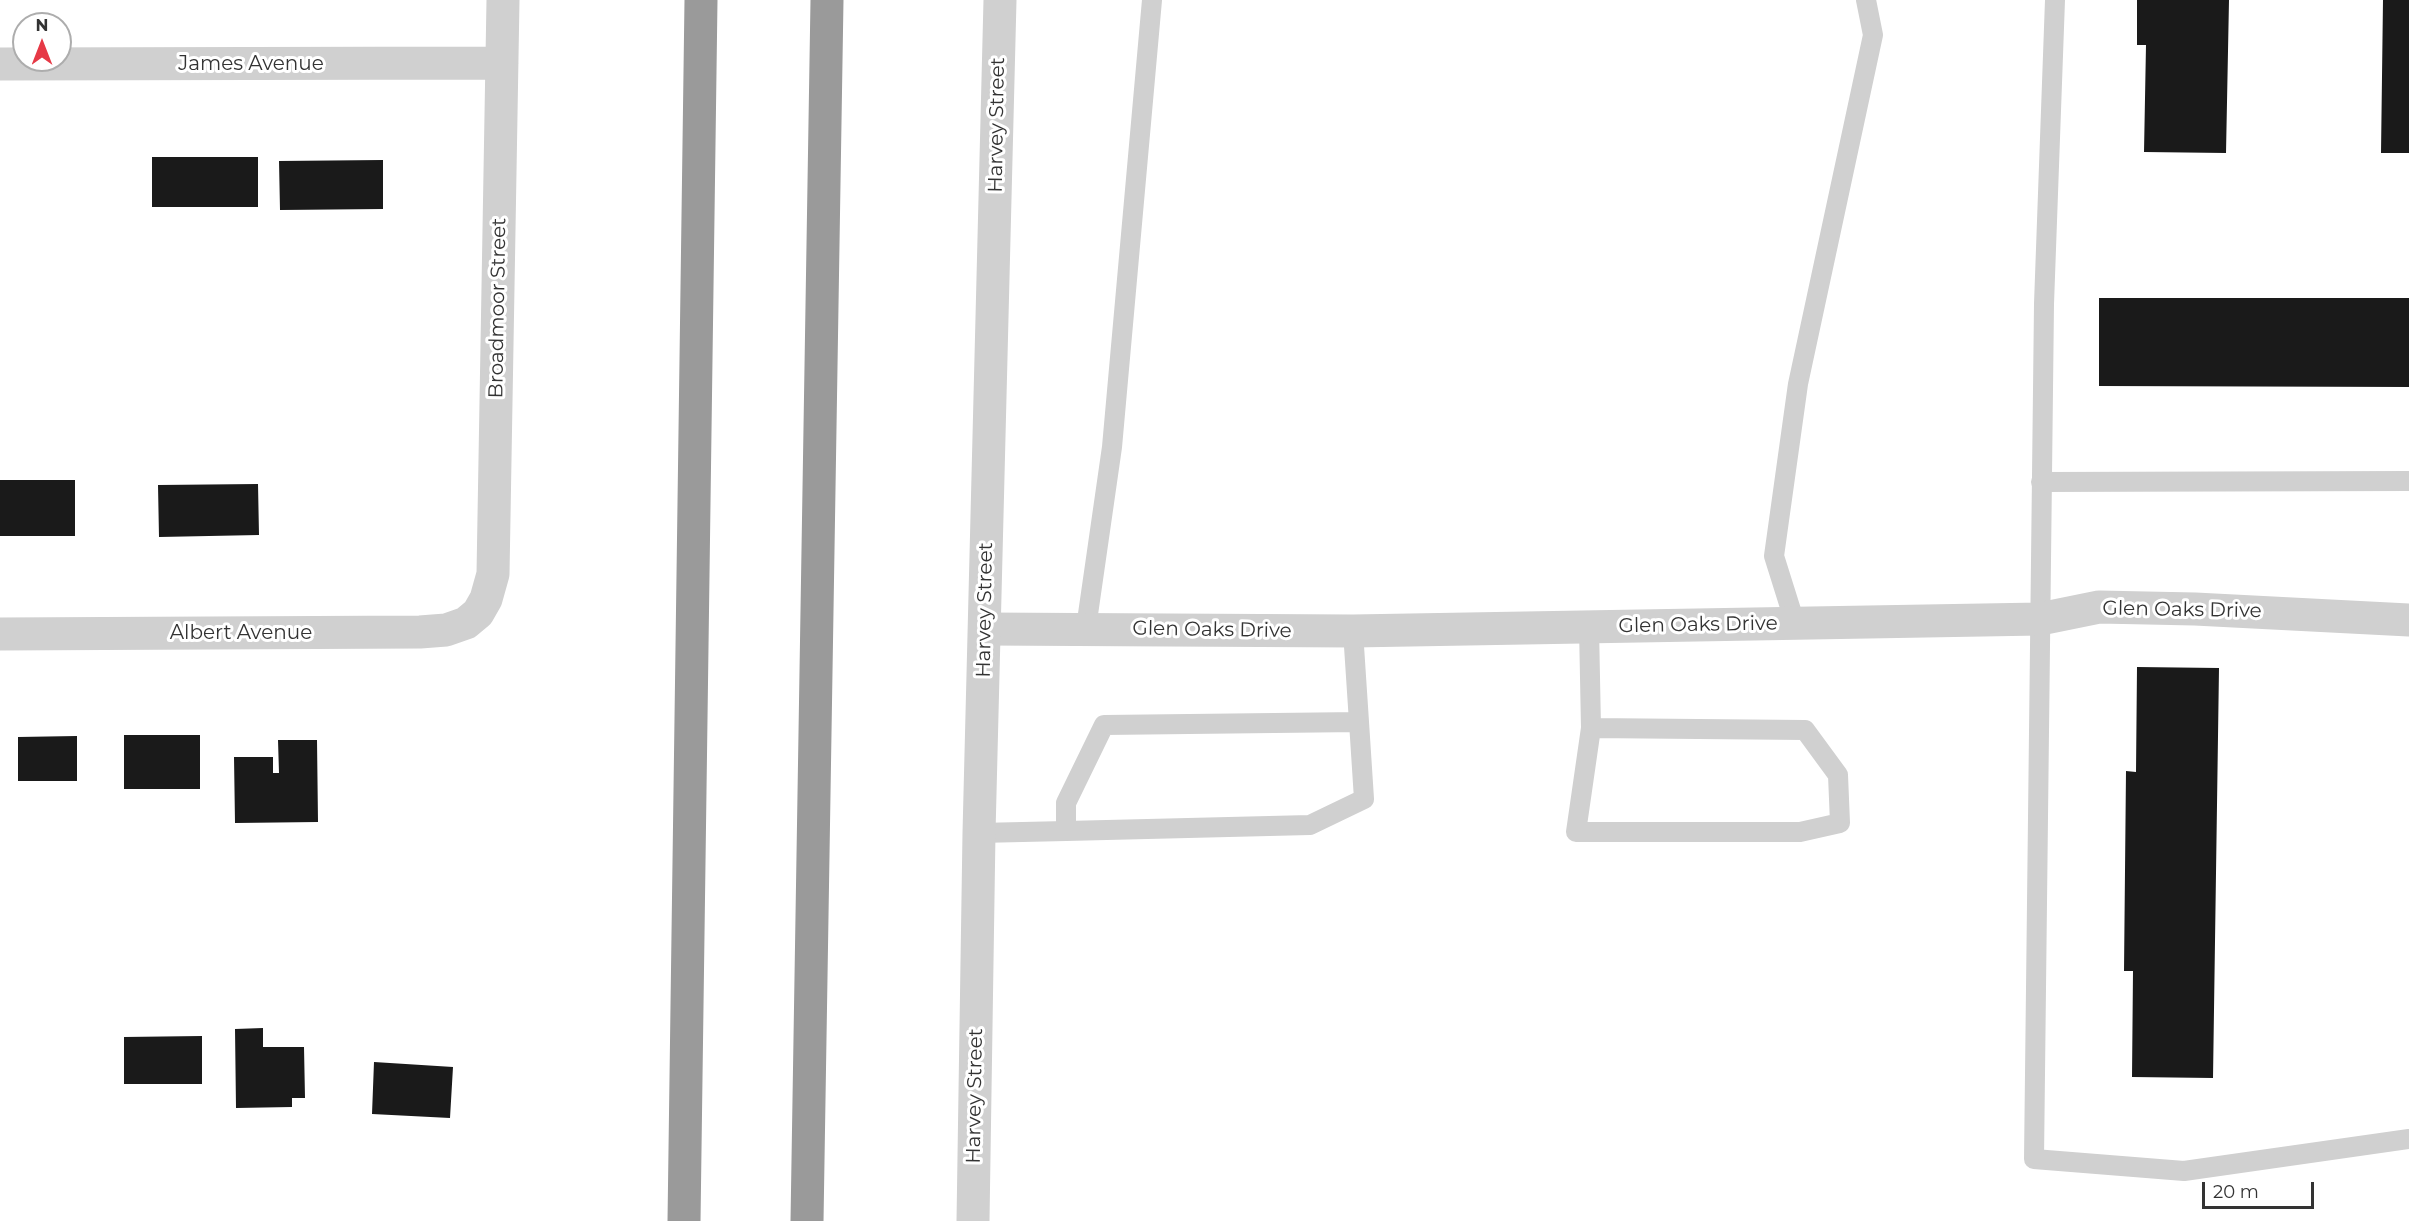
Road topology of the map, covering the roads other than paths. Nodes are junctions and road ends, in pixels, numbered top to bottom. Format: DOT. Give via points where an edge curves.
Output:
graph roads {
  1 [pos="503,0"];
  2 [pos="701,0"];
  3 [pos="827,0"];
  4 [pos="1000,0"];
  5 [pos="1152,0"];
  6 [pos="1866,0"];
  7 [pos="2055,0"];
  8 [pos="502,63"];
  9 [pos="0,64"];
  10 [pos="2409,481"];
  11 [pos="2041,482"];
  12 [pos="478,613"];
  13 [pos="2040,619"];
  14 [pos="2409,620"];
  15 [pos="1795,623"];
  16 [pos="1589,627"];
  17 [pos="1086,628"];
  18 [pos="985,629"];
  19 [pos="1353,631"];
  20 [pos="0,634"];
  21 [pos="1359,722"];
  22 [pos="1591,728"];
  23 [pos="1066,831"];
  24 [pos="979,833"];
  25 [pos="2409,1139"];
  26 [pos="684,1221"];
  27 [pos="807,1221"];
  28 [pos="973,1221"];
  1 -- 8 [label="street, Broadmoor Street"];
  2 -- 26 [label="highway"];
  3 -- 27 [label="highway"];
  4 -- 18 [label="street, Harvey Street"];
  5 -- 17 [label="lane" via="1112,447"];
  6 -- 15 [label="lane" via="1873,35 1798,384 1774,556"];
  7 -- 11 [label="lane"];
  8 -- 9 [label="street, James Avenue"];
  8 -- 12 [label="street, Broadmoor Street" via="493,574"];
  10 -- 11 [label="lane"];
  11 -- 13 [label="lane"];
  12 -- 20 [label="street, Albert Avenue" via="466,623 446,630 420,632"];
  13 -- 14 [label="street, Glen Oaks Drive" via="2099,607"];
  13 -- 15 [label="street, Glen Oaks Drive"];
  13 -- 25 [label="lane" via="2034,1159 2184,1171"];
  15 -- 16 [label="street, Glen Oaks Drive"];
  16 -- 19 [label="street, Glen Oaks Drive"];
  16 -- 22 [label="lane"];
  17 -- 18 [label="street, Glen Oaks Drive"];
  17 -- 19 [label="street, Glen Oaks Drive"];
  18 -- 24 [label="street, Harvey Street"];
  19 -- 21 [label="lane"];
  21 -- 23 [label="lane" via="1104,725 1066,803"];
  21 -- 23 [label="lane" via="1364,799 1310,825"];
  22 -- 22 [label="lane" via="1805,730 1838,775 1840,823 1800,832 1576,832"];
  23 -- 24 [label="lane"];
  24 -- 28 [label="street, Harvey Street"];
}
